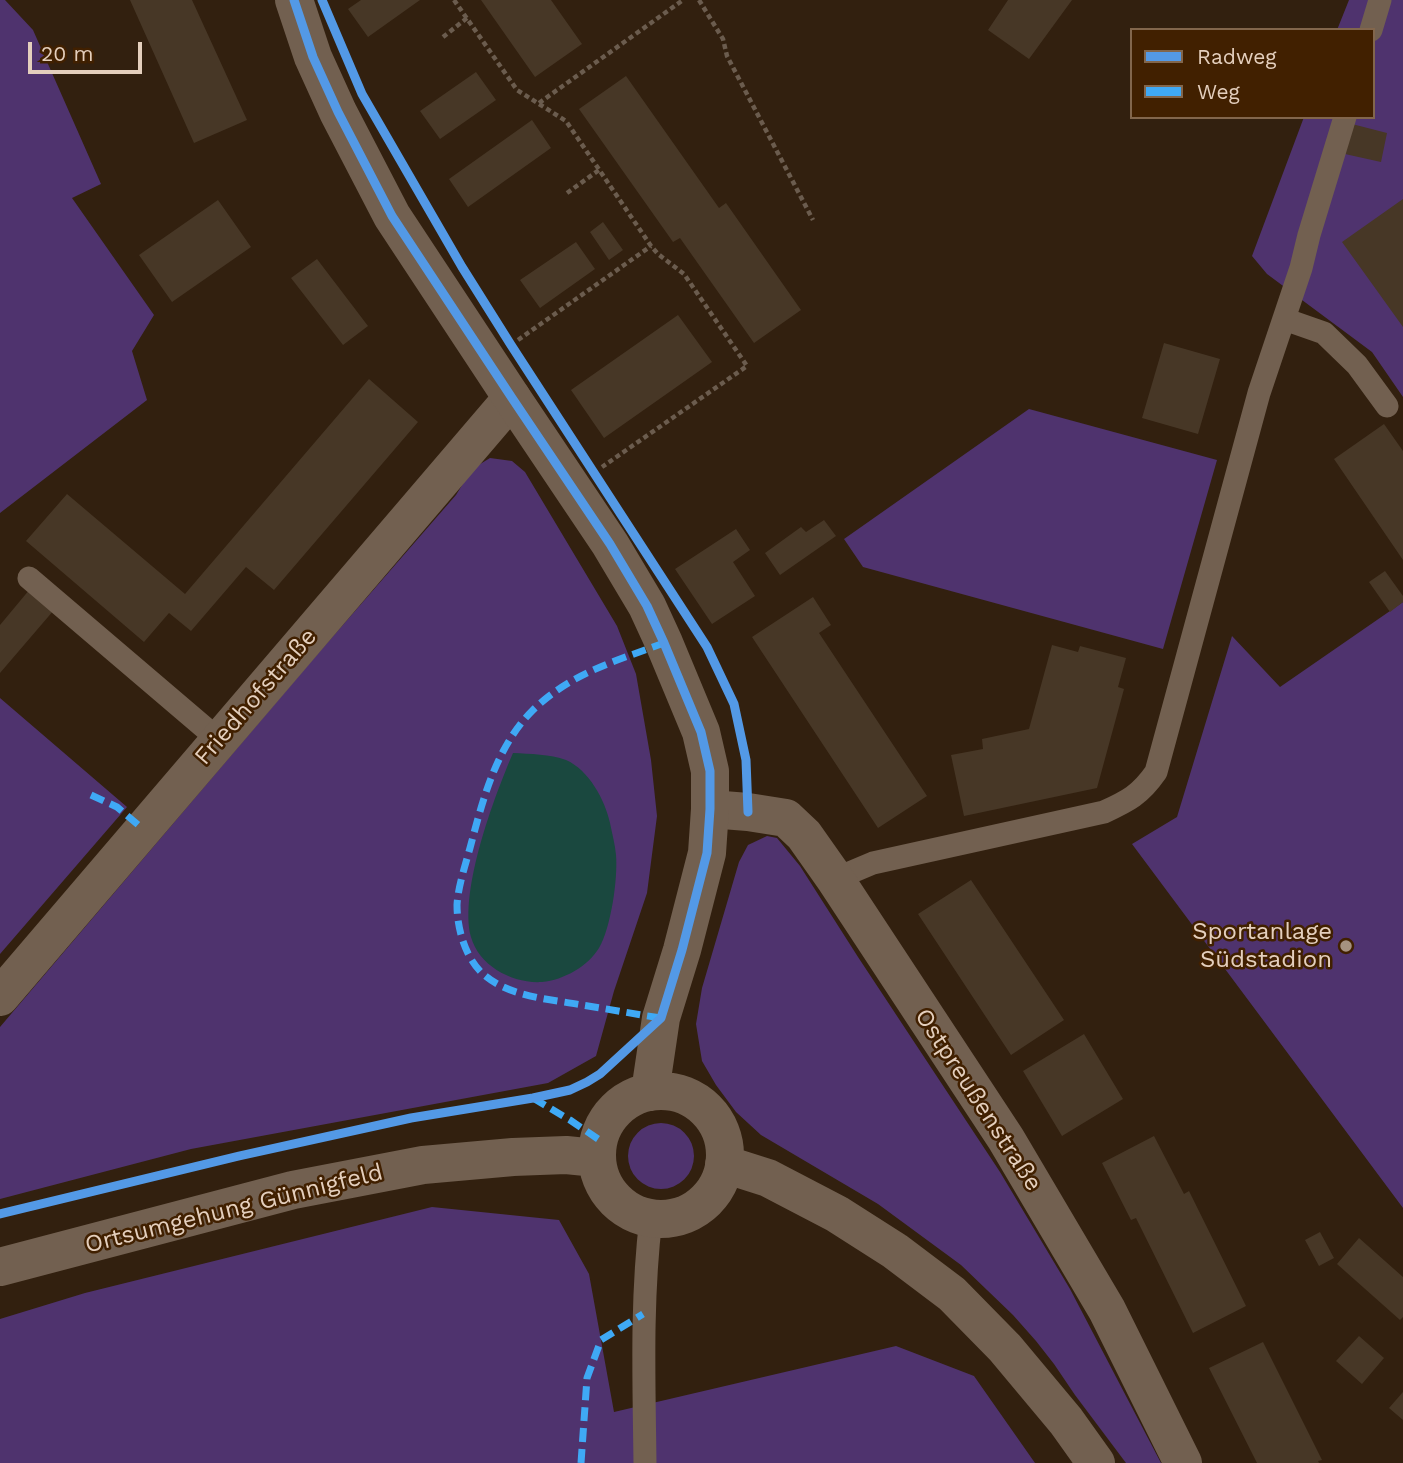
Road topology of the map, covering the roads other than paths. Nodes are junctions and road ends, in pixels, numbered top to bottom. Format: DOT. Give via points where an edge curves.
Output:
graph roads {
  1 [pos="294,0"];
  2 [pos="1380,0"];
  3 [pos="1372,28"];
  4 [pos="1344,119"];
  5 [pos="1284,318"];
  6 [pos="512,398"];
  7 [pos="1387,406"];
  8 [pos="29,578"];
  9 [pos="219,740"];
  10 [pos="710,809"];
  11 [pos="835,879"];
  12 [pos="0,997"];
  13 [pos="650,1092"];
  14 [pos="596,1158"];
  15 [pos="724,1164"];
  16 [pos="651,1218"];
  17 [pos="0,1268"];
  18 [pos="645,1463"];
  19 [pos="1096,1463"];
  20 [pos="1183,1463"];
  1 -- 6 [label="street" via="313,57 392,216"];
  2 -- 3 [label="lane"];
  4 -- 5 [label="lane"];
  5 -- 7 [label="lane" via="1324,333 1357,365"];
  5 -- 11 [label="lane" via="1259,393 1156,772 1145,787 1104,812 873,863"];
  6 -- 9 [label="street, Friedhofstraße"];
  6 -- 10 [label="street" via="647,606 701,732 710,771"];
  8 -- 9 [label="lane"];
  9 -- 12 [label="street, Friedhofstraße"];
  10 -- 11 [label="street, Ostpreußenstraße" via="786,818"];
  10 -- 13 [label="street" via="707,853 661,1018"];
  11 -- 20 [label="street, Ostpreußenstraße" via="1006,1139 1107,1310"];
  13 -- 14 [label="street" via="617,1108 598,1139"];
  13 -- 15 [label="street" via="680,1095 705,1109 718,1125"];
  14 -- 16 [label="street" via="601,1180 613,1198 630,1211"];
  14 -- 17 [label="street, Ortsumgehung Günnigfeld" via="566,1155 423,1165 293,1190"];
  15 -- 16 [label="street" via="707,1200 690,1212"];
  15 -- 19 [label="street" via="768,1178 837,1214 952,1294 1004,1348"];
  16 -- 18 [label="lane" via="643,1314"];
}
